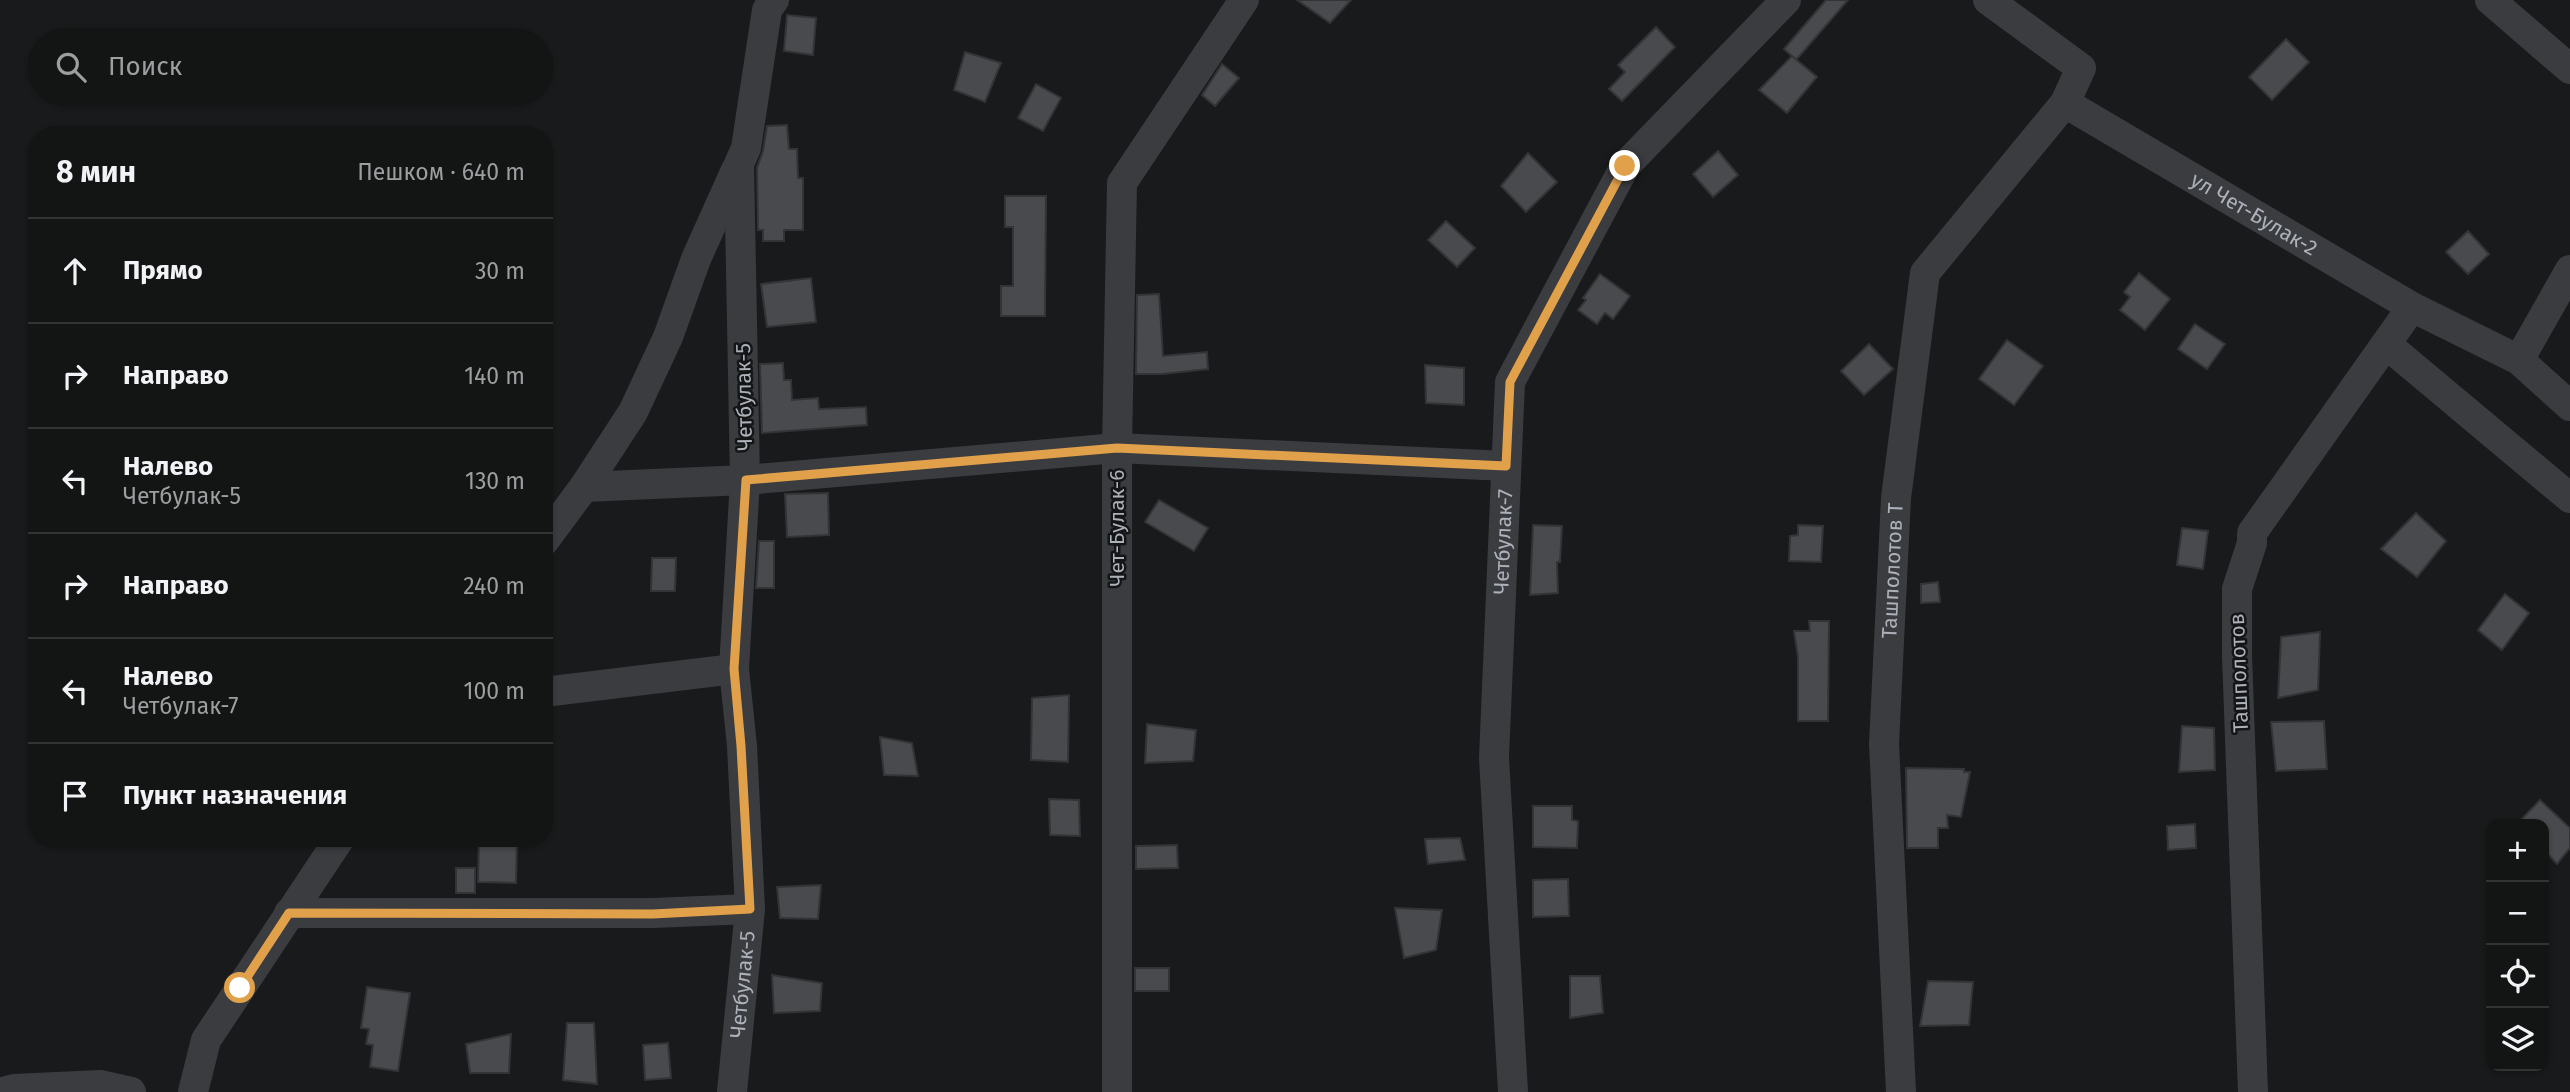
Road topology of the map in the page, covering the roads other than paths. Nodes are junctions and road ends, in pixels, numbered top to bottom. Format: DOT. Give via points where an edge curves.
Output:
graph roads {
  1 [pos="775,0"];
  2 [pos="1244,0"];
  3 [pos="1786,0"];
  4 [pos="1988,0"];
  5 [pos="2502,5"];
  6 [pos="2570,69"];
  7 [pos="2065,103"];
  8 [pos="739,164"];
  9 [pos="2570,270"];
  10 [pos="2412,307"];
  11 [pos="2386,344"];
  12 [pos="2519,360"];
  13 [pos="2570,407"];
  14 [pos="1117,448"];
  15 [pos="1506,466"];
  16 [pos="746,480"];
  17 [pos="584,487"];
  18 [pos="2570,498"];
  19 [pos="553,529"];
  20 [pos="734,669"];
  21 [pos="553,691"];
  22 [pos="334,847"];
  23 [pos="750,909"];
  24 [pos="289,913"];
  25 [pos="3,1092"];
  26 [pos="131,1092"];
  27 [pos="193,1092"];
  28 [pos="732,1092"];
  29 [pos="1117,1092"];
  30 [pos="1513,1092"];
  31 [pos="1901,1092"];
  32 [pos="2253,1092"];
  1 -- 8 [label="street, Четбулак-5" via="767,10 746,148"];
  2 -- 14 [label="street, Чет-Булак-6" via="1122,183"];
  3 -- 15 [label="street, Четбулак-7" via="1625,166 1510,382"];
  4 -- 7 [label="street" via="2081,68"];
  5 -- 6 [label="street"];
  7 -- 10 [label="street, ул Чет-Булак-2"];
  7 -- 31 [label="street, Ташполотов Т" via="1925,274 1896,498 1884,744"];
  8 -- 16 [label="street, Четбулак-5"];
  8 -- 17 [label="street" via="639,399"];
  9 -- 12 [label="street"];
  10 -- 11 [label="street, Ташполотов"];
  10 -- 12 [label="street, ул Чет-Булак-2"];
  11 -- 18 [label="street"];
  11 -- 32 [label="street, Ташполотов" via="2252,533 2236,589"];
  12 -- 13 [label="street, ул Чет-Булак-2"];
  14 -- 15 [label="street"];
  14 -- 16 [label="street"];
  14 -- 29 [label="street, Чет-Булак-6"];
  15 -- 30 [label="street, Четбулак-7" via="1494,758"];
  16 -- 17 [label="street"];
  16 -- 20 [label="street, Четбулак-5"];
  17 -- 19 [label="street"];
  20 -- 21 [label="street"];
  20 -- 23 [label="street, Четбулак-5"];
  22 -- 24 [label="street"];
  23 -- 24 [label="street" via="653,914"];
  23 -- 28 [label="street, Четбулак-5"];
  24 -- 27 [label="street" via="205,1040"];
  25 -- 26 [label="street" via="100,1085"];
}
